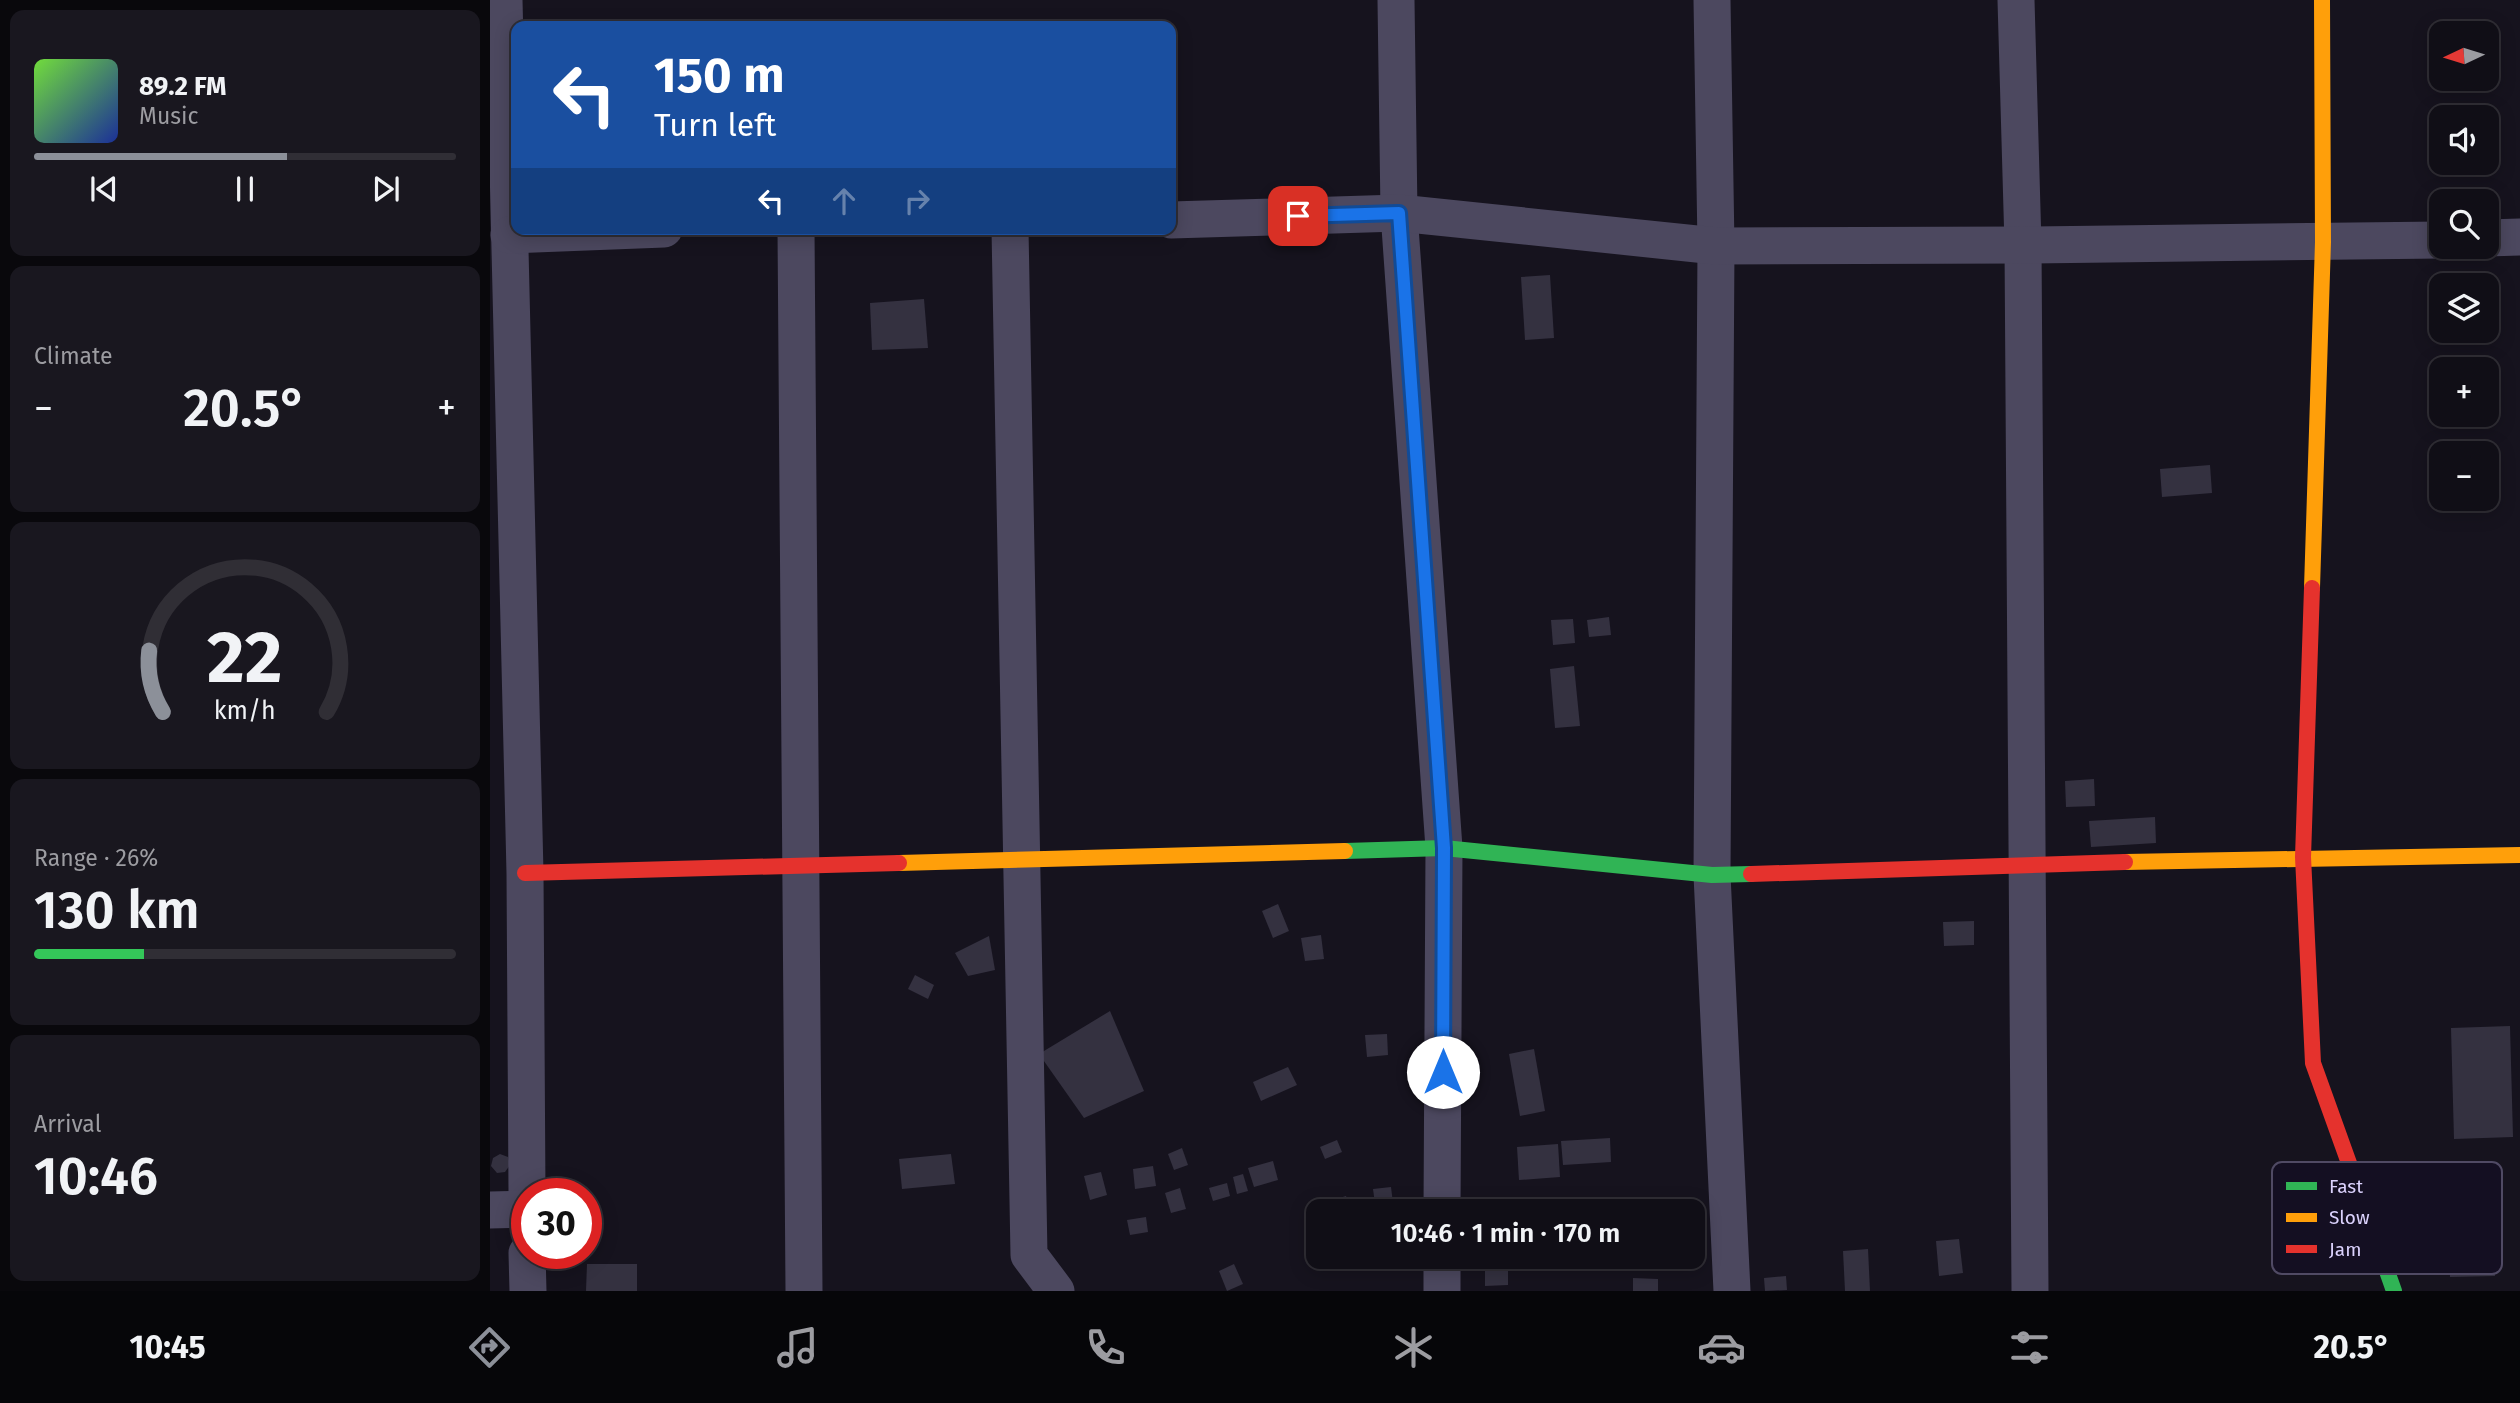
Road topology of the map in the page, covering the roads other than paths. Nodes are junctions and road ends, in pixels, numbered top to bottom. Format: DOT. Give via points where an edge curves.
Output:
graph roads {
  1 [pos="504,0"];
  2 [pos="1396,0"];
  3 [pos="1712,0"];
  4 [pos="2016,0"];
  5 [pos="2322,0"];
  6 [pos="1399,213"];
  7 [pos="1176,219"];
  8 [pos="509,234"];
  9 [pos="796,235"];
  10 [pos="1010,235"];
  11 [pos="2520,237"];
  12 [pos="2499,238"];
  13 [pos="2429,240"];
  14 [pos="2323,242"];
  15 [pos="2023,245"];
  16 [pos="1716,246"];
  17 [pos="502,391"];
  18 [pos="1444,848"];
  19 [pos="2520,855"];
  20 [pos="2303,856"];
  21 [pos="1021,860"];
  22 [pos="2028,864"];
  23 [pos="801,866"];
  24 [pos="525,873"];
  25 [pos="1712,876"];
  26 [pos="2348,1162"];
  27 [pos="527,1178"];
  28 [pos="1442,1199"];
  29 [pos="511,1209"];
  30 [pos="490,1210"];
  31 [pos="527,1269"];
  32 [pos="1442,1269"];
  33 [pos="2388,1274"];
  34 [pos="528,1291"];
  35 [pos="804,1291"];
  36 [pos="1056,1291"];
  37 [pos="1442,1291"];
  38 [pos="1732,1291"];
  39 [pos="2030,1291"];
  40 [pos="2394,1291"];
  1 -- 8 [label="street"];
  2 -- 6 [label="street"];
  3 -- 16 [label="street"];
  4 -- 15 [label="street"];
  5 -- 14 [label="street"];
  6 -- 7 [label="street"];
  6 -- 16 [label="street"];
  6 -- 18 [label="street"];
  8 -- 17 [label="street"];
  9 -- 23 [label="street"];
  10 -- 21 [label="street"];
  11 -- 12 [label="street"];
  13 -- 14 [label="street"];
  14 -- 15 [label="street"];
  14 -- 20 [label="street"];
  15 -- 16 [label="street"];
  15 -- 22 [label="street"];
  16 -- 25 [label="street"];
  17 -- 24 [label="street"];
  18 -- 21 [label="street"];
  18 -- 25 [label="street"];
  18 -- 28 [label="street"];
  19 -- 20 [label="street"];
  20 -- 22 [label="street"];
  20 -- 26 [label="street" via="2313,1063"];
  21 -- 23 [label="street"];
  21 -- 36 [label="street" via="1029,1255"];
  22 -- 25 [label="street"];
  22 -- 39 [label="street"];
  23 -- 24 [label="street"];
  23 -- 35 [label="street"];
  24 -- 27 [label="street"];
  25 -- 38 [label="street"];
  29 -- 30 [label="street"];
  31 -- 34 [label="street"];
  32 -- 37 [label="street"];
  33 -- 40 [label="street"];
}
